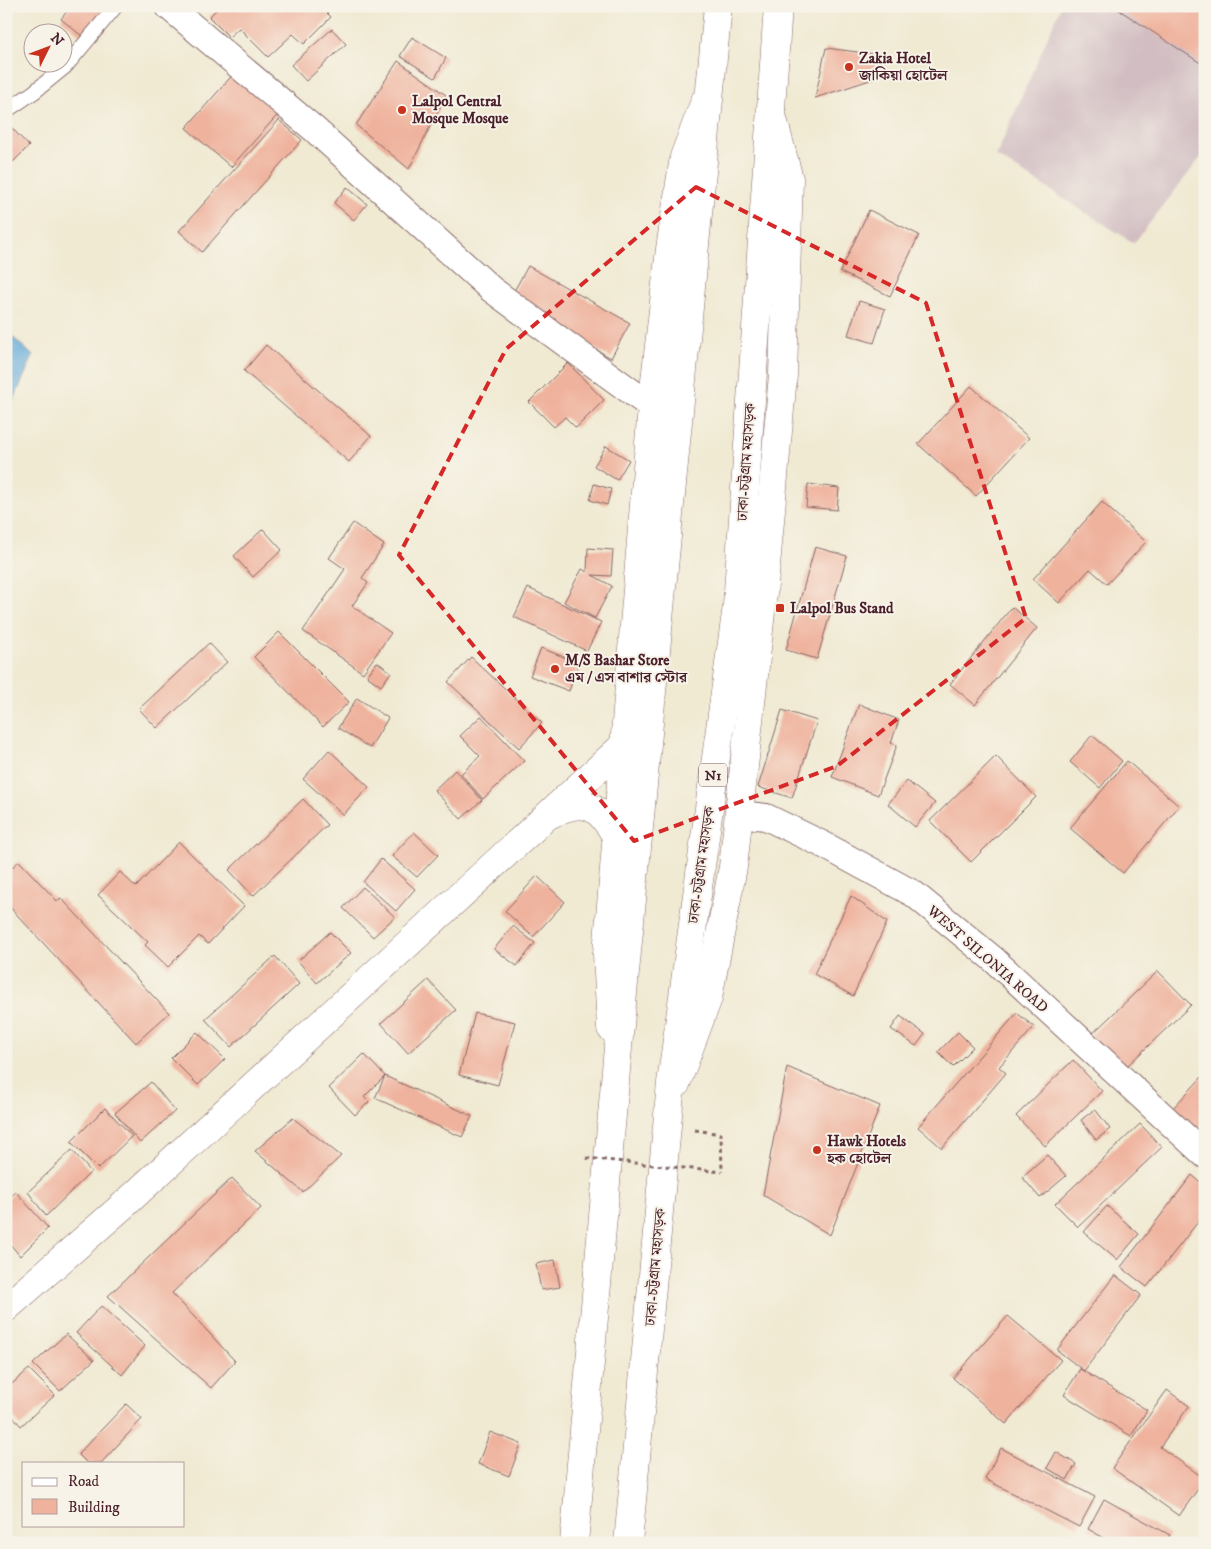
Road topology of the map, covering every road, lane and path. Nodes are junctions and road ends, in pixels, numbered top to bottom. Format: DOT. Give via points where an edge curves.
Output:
graph roads {
  1 [pos="116,6"];
  2 [pos="168,6"];
  3 [pos="718,6"];
  4 [pos="778,6"];
  5 [pos="710,90"];
  6 [pos="6,111"];
  7 [pos="771,111"];
  8 [pos="652,407"];
  9 [pos="624,745"];
  10 [pos="739,814"];
  11 [pos="546,817"];
  12 [pos="616,836"];
  13 [pos="615,1084"];
  14 [pos="669,1114"];
  15 [pos="1205,1155"];
  16 [pos="586,1158"];
  17 [pos="6,1308"];
  18 [pos="574,1543"];
  19 [pos="628,1543"];
  1 -- 6 [label="lane" via="66,66"];
  2 -- 8 [label="street" via="314,129 491,289"];
  3 -- 5 [label="main road"];
  4 -- 7 [label="main road, ঢাকা-চট্টগ্রাম মহাসড়ক / N1"];
  5 -- 8 [label="main road" via="684,157"];
  5 -- 13 [label="main road"];
  7 -- 10 [label="main road" via="789,179 783,375"];
  7 -- 14 [label="main road, ঢাকা-চট্টগ্রাম মহাসড়ক / N1" via="736,606"];
  8 -- 9 [label="main road"];
  9 -- 11 [label="main road"];
  9 -- 12 [label="main road"];
  10 -- 14 [label="main road" via="733,867 708,998"];
  10 -- 15 [label="street, WEST SILONIA ROAD" via="766,817 914,894 993,959"];
  11 -- 12 [label="main road" via="578,804 593,807 605,817"];
  11 -- 17 [label="main road" via="126,1203"];
  12 -- 13 [label="main road" via="607,954"];
  13 -- 18 [label="main road"];
  14 -- 16 [label="path, bridge" via="721,1134 722,1172"];
  14 -- 19 [label="main road, ঢাকা-চট্টগ্রাম মহাসড়ক / N1"];
}
